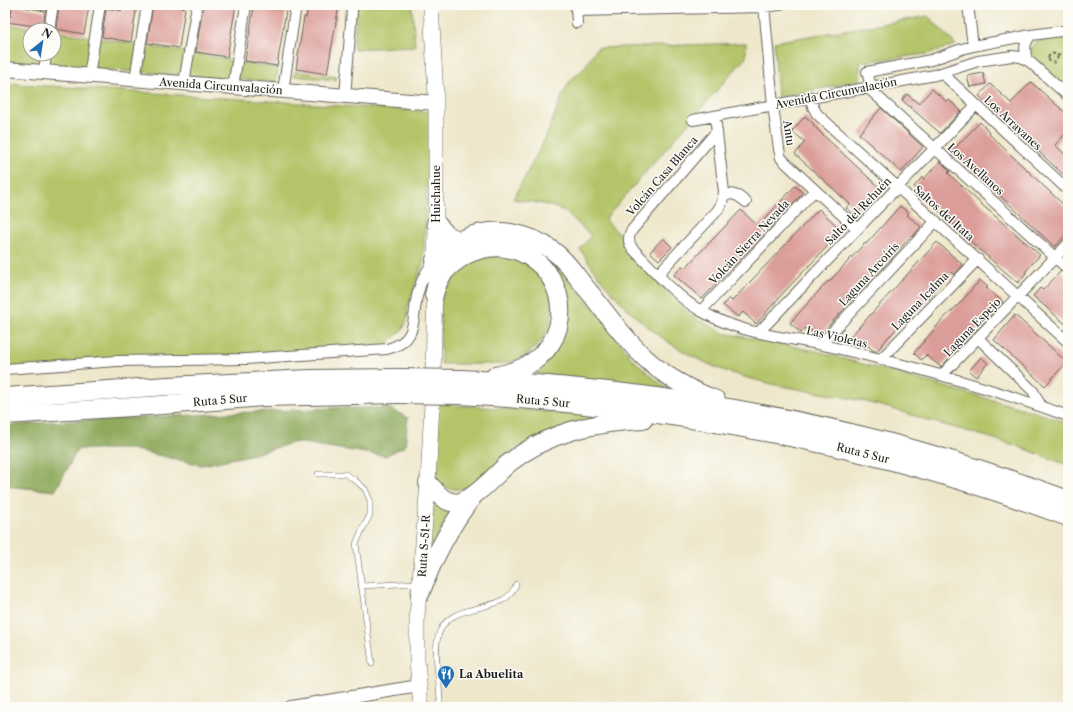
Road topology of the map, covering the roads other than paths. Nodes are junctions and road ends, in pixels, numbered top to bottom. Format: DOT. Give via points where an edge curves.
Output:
graph roads {
  1 [pos="6,5"];
  2 [pos="52,5"];
  3 [pos="100,5"];
  4 [pos="147,5"];
  5 [pos="197,5"];
  6 [pos="246,5"];
  7 [pos="296,5"];
  8 [pos="350,5"];
  9 [pos="431,5"];
  10 [pos="779,5"];
  11 [pos="968,5"];
  12 [pos="764,6"];
  13 [pos="576,8"];
  14 [pos="5,14"];
  15 [pos="50,22"];
  16 [pos="577,22"];
  17 [pos="1031,35"];
  18 [pos="1067,36"];
  19 [pos="974,46"];
  20 [pos="1027,60"];
  21 [pos="45,62"];
  22 [pos="5,69"];
  23 [pos="44,72"];
  24 [pos="942,73"];
  25 [pos="89,76"];
  26 [pos="135,79"];
  27 [pos="184,83"];
  28 [pos="233,87"];
  29 [pos="869,87"];
  30 [pos="283,91"];
  31 [pos="345,96"];
  32 [pos="1068,96"];
  33 [pos="811,97"];
  34 [pos="436,103"];
  35 [pos="976,105"];
  36 [pos="773,106"];
  37 [pos="715,116"];
  38 [pos="693,120"];
  39 [pos="717,131"];
  40 [pos="935,148"];
  41 [pos="898,187"];
  42 [pos="815,190"];
  43 [pos="1068,190"];
  44 [pos="724,192"];
  45 [pos="746,202"];
  46 [pos="936,221"];
  47 [pos="436,223"];
  48 [pos="857,229"];
  49 [pos="629,238"];
  50 [pos="458,240"];
  51 [pos="1068,244"];
  52 [pos="1056,257"];
  53 [pos="978,259"];
  54 [pos="435,260"];
  55 [pos="1068,269"];
  56 [pos="658,274"];
  57 [pos="434,295"];
  58 [pos="1018,296"];
  59 [pos="701,311"];
  60 [pos="758,333"];
  61 [pos="978,338"];
  62 [pos="1068,342"];
  63 [pos="821,344"];
  64 [pos="880,359"];
  65 [pos="5,369"];
  66 [pos="942,375"];
  67 [pos="433,384"];
  68 [pos="399,386"];
  69 [pos="461,387"];
  70 [pos="5,398"];
  71 [pos="1041,406"];
  72 [pos="5,415"];
  73 [pos="767,415"];
  74 [pos="1068,416"];
  75 [pos="696,420"];
  76 [pos="318,474"];
  77 [pos="428,483"];
  78 [pos="475,494"];
  79 [pos="1068,500"];
  80 [pos="1068,517"];
  81 [pos="516,584"];
  82 [pos="361,586"];
  83 [pos="420,589"];
  84 [pos="372,664"];
  85 [pos="419,686"];
  86 [pos="291,707"];
  87 [pos="421,707"];
  88 [pos="440,707"];
  1 -- 14 [label="street"];
  2 -- 15 [label="street"];
  3 -- 25 [label="street"];
  4 -- 26 [label="street"];
  5 -- 27 [label="street"];
  6 -- 28 [label="street"];
  7 -- 30 [label="street"];
  8 -- 31 [label="street" via="352,11"];
  9 -- 34 [label="main road, Huichahue"];
  10 -- 12 [label="street"];
  11 -- 19 [label="street"];
  12 -- 13 [label="street"];
  12 -- 36 [label="street, Antu"];
  13 -- 16 [label="street"];
  17 -- 18 [label="street" via="1061,31"];
  17 -- 19 [label="street"];
  17 -- 20 [label="street" via="1024,48"];
  19 -- 29 [label="street" via="931,60 867,72"];
  20 -- 24 [label="street, Avenida Circunvalación" via="1012,56 978,61"];
  20 -- 32 [label="street"];
  21 -- 23 [label="street"];
  22 -- 23 [label="main road, Avenida Circunvalación"];
  23 -- 25 [label="main road, Avenida Circunvalación"];
  24 -- 29 [label="street, Avenida Circunvalación"];
  24 -- 35 [label="street, Los Arrayanes"];
  25 -- 26 [label="main road, Avenida Circunvalación"];
  26 -- 27 [label="main road, Avenida Circunvalación"];
  27 -- 28 [label="main road, Avenida Circunvalación"];
  28 -- 30 [label="main road, Avenida Circunvalación"];
  29 -- 33 [label="street, Avenida Circunvalación"];
  29 -- 40 [label="street, Los Avellanos"];
  30 -- 31 [label="main road, Avenida Circunvalación"];
  31 -- 34 [label="main road, Avenida Circunvalación"];
  33 -- 36 [label="street, Avenida Circunvalación"];
  33 -- 41 [label="street, Saltos del Itata" via="817,114"];
  34 -- 47 [label="main road, Huichahue"];
  35 -- 40 [label="street, Salto del Rehuén"];
  35 -- 43 [label="street, Los Arrayanes"];
  36 -- 37 [label="street, Avenida Circunvalación"];
  36 -- 42 [label="street, Antu" via="781,158"];
  37 -- 38 [label="street, Avenida Circunvalación"];
  37 -- 39 [label="street"];
  39 -- 44 [label="street"];
  39 -- 49 [label="street, Volcán Casa Blanca" via="632,230"];
  40 -- 41 [label="street, Salto del Rehuén"];
  40 -- 52 [label="street, Los Avellanos"];
  41 -- 46 [label="street, Saltos del Itata"];
  41 -- 48 [label="street, Salto del Rehuén"];
  42 -- 48 [label="street, Antu"];
  42 -- 59 [label="street, Volcán Sierra Nevada"];
  44 -- 45 [label="street" via="738,196"];
  44 -- 56 [label="street" via="717,211"];
  46 -- 53 [label="street, Saltos del Itata"];
  46 -- 63 [label="street, Laguna Arcoíris"];
  47 -- 50 [label="highway" via="447,235"];
  47 -- 54 [label="main road, Huichahue"];
  48 -- 60 [label="street, Salto del Rehuén"];
  49 -- 56 [label="street, Las Violetas" via="632,248"];
  50 -- 54 [label="highway"];
  50 -- 73 [label="highway" via="477,234 504,232 543,244 566,263 636,349 654,366 673,379 713,398"];
  51 -- 52 [label="street, Laguna Espejo"];
  52 -- 55 [label="street, Los Avellanos"];
  52 -- 58 [label="street, Laguna Espejo"];
  53 -- 58 [label="street, Saltos del Itata"];
  53 -- 64 [label="street, Laguna Icalma"];
  54 -- 57 [label="main road, Huichahue"];
  54 -- 65 [label="street" via="420,285 412,330 404,341 388,349 246,359 117,361"];
  56 -- 59 [label="street, Las Violetas" via="678,294"];
  57 -- 67 [label="main road, Huichahue"];
  57 -- 69 [label="highway" via="440,277 449,266 479,250 498,247 517,250 534,259 548,273 557,289 560,308 558,326 540,357 526,367"];
  58 -- 61 [label="street, Laguna Espejo"];
  58 -- 62 [label="street, Saltos del Itata"];
  59 -- 60 [label="street, Las Violetas" via="728,324"];
  60 -- 63 [label="street, Las Violetas"];
  61 -- 66 [label="street, Laguna Espejo"];
  61 -- 71 [label="street" via="1030,388"];
  63 -- 64 [label="street, Las Violetas"];
  64 -- 66 [label="street, Las Violetas"];
  66 -- 71 [label="street, Las Violetas"];
  67 -- 77 [label="main road, Ruta S-51-R"];
  68 -- 69 [label="highway, Ruta 5 Sur, bridge"];
  68 -- 70 [label="highway, Ruta 5 Sur" via="310,379"];
  68 -- 72 [label="highway, Ruta 5 Sur"];
  69 -- 73 [label="highway, Ruta 5 Sur" via="512,382 613,391"];
  69 -- 75 [label="highway, Ruta 5 Sur"];
  71 -- 74 [label="street, Las Violetas"];
  73 -- 79 [label="highway, Ruta 5 Sur" via="926,453"];
  75 -- 78 [label="highway" via="618,421 562,433 524,453"];
  75 -- 80 [label="highway, Ruta 5 Sur" via="861,452 947,476"];
  76 -- 82 [label="lane" via="345,474 364,488 370,500 370,515 356,544"];
  77 -- 78 [label="highway" via="447,501 459,502"];
  77 -- 83 [label="main road, Ruta S-51-R"];
  78 -- 83 [label="highway" via="445,537"];
  81 -- 88 [label="lane" via="507,598 459,613 449,618 442,627 437,643"];
  82 -- 83 [label="lane"];
  82 -- 84 [label="lane"];
  83 -- 85 [label="main road, Ruta S-51-R" via="417,640"];
  85 -- 86 [label="street"];
  85 -- 87 [label="main road, Ruta S-51-R"];
}
